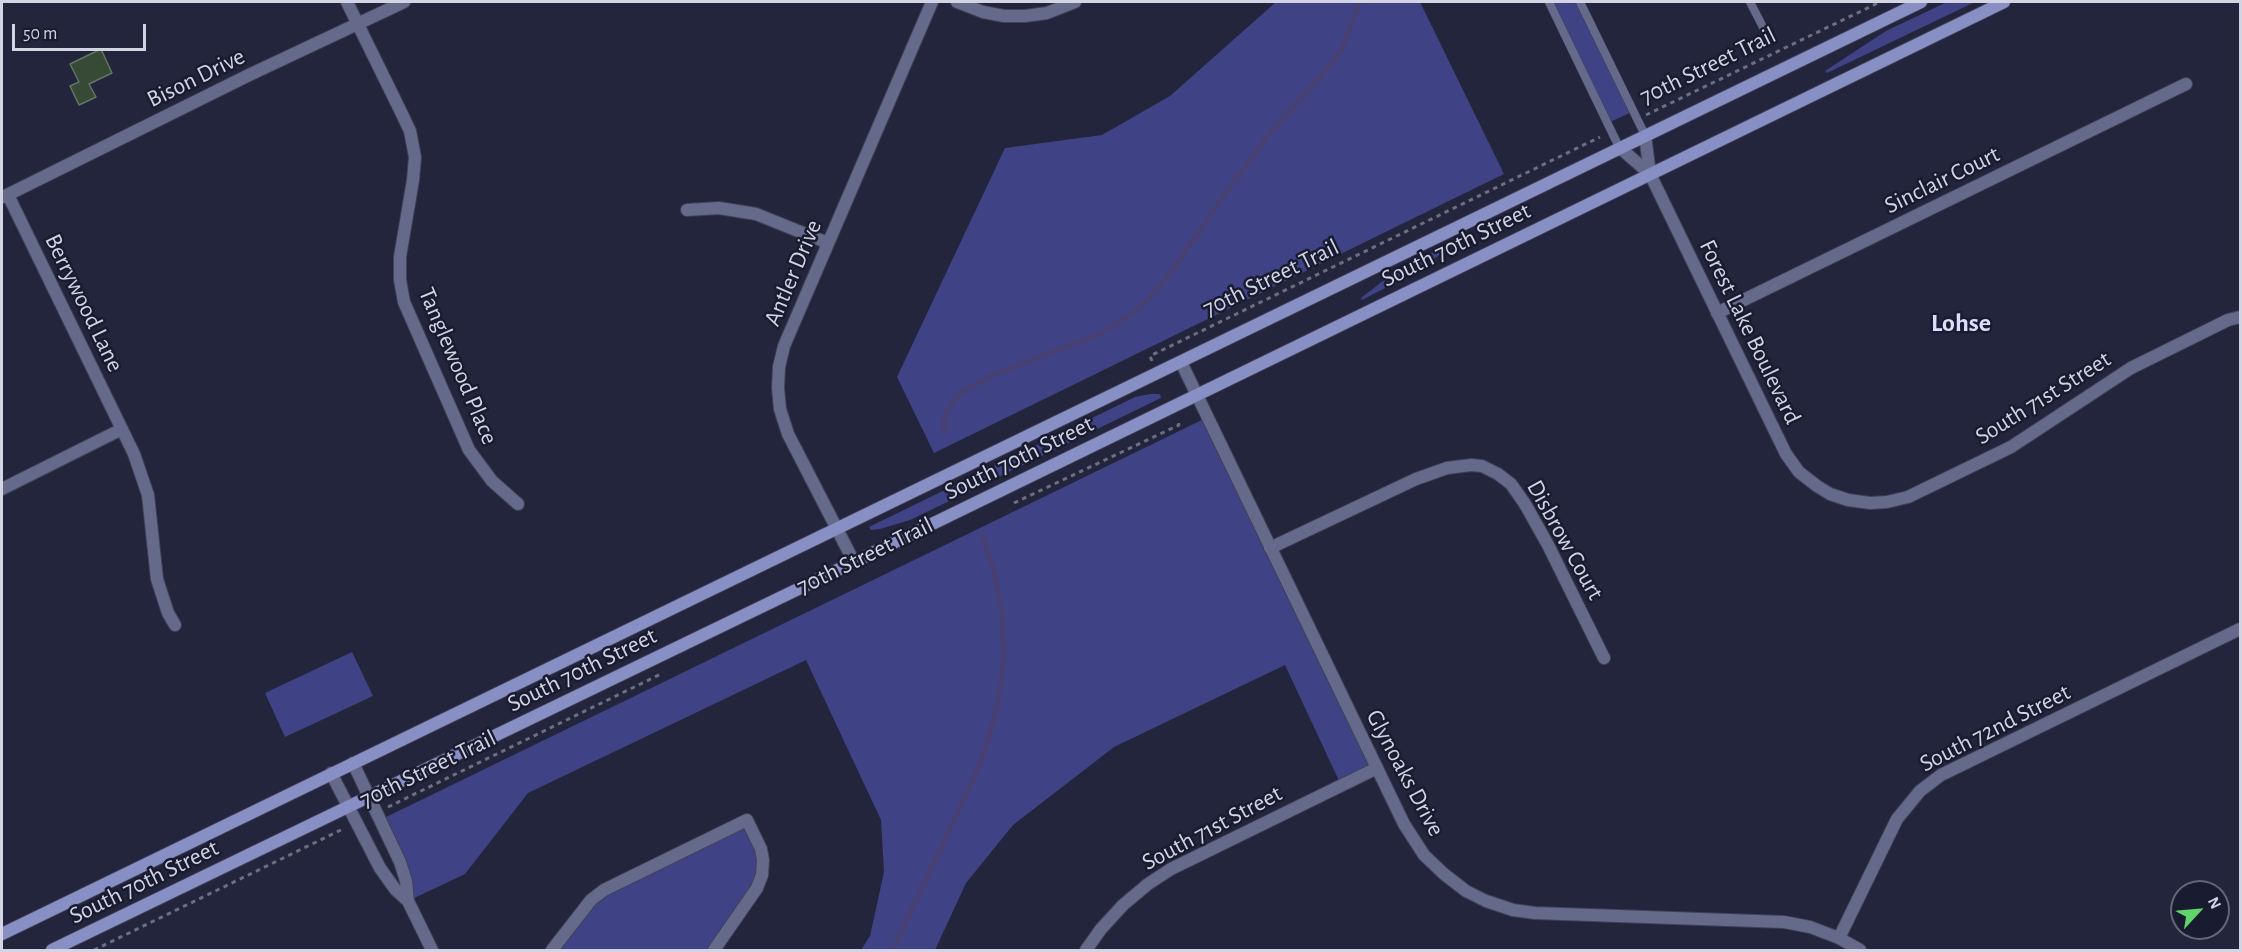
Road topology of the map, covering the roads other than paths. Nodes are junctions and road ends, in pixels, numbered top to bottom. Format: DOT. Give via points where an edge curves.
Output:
graph roads {
  1 [pos="347,2"];
  2 [pos="404,2"];
  3 [pos="932,2"];
  4 [pos="957,2"];
  5 [pos="1075,2"];
  6 [pos="1550,2"];
  7 [pos="1580,2"];
  8 [pos="1750,2"];
  9 [pos="1921,2"];
  10 [pos="2004,2"];
  11 [pos="358,24"];
  12 [pos="1766,33"];
  13 [pos="2186,84"];
  14 [pos="1645,135"];
  15 [pos="1620,147"];
  16 [pos="1650,174"];
  17 [pos="5,197"];
  18 [pos="687,210"];
  19 [pos="828,243"];
  20 [pos="1717,313"];
  21 [pos="2241,317"];
  22 [pos="1181,362"];
  23 [pos="1197,395"];
  24 [pos="122,429"];
  25 [pos="2,489"];
  26 [pos="1830,494"];
  27 [pos="518,504"];
  28 [pos="837,530"];
  29 [pos="1270,548"];
  30 [pos="854,562"];
  31 [pos="175,624"];
  32 [pos="2241,629"];
  33 [pos="1604,658"];
  34 [pos="353,762"];
  35 [pos="1377,768"];
  36 [pos="331,773"];
  37 [pos="369,796"];
  38 [pos="347,807"];
  39 [pos="408,902"];
  40 [pos="2,934"];
  41 [pos="1839,938"];
  42 [pos="52,951"];
  43 [pos="432,951"];
  44 [pos="552,951"];
  45 [pos="714,951"];
  46 [pos="1086,951"];
  47 [pos="1860,951"];
  1 -- 11 [label="street, Tanglewood Place"];
  2 -- 11 [label="street, Bison Drive"];
  3 -- 19 [label="street, Antler Drive"];
  4 -- 5 [label="street" via="983,12 1025,16 1047,13"];
  6 -- 15 [label="lane, Forest Lake Boulevard"];
  7 -- 14 [label="lane, Forest Lake Boulevard"];
  8 -- 12 [label="lane"];
  9 -- 14 [label="main road, South 70th Street"];
  10 -- 16 [label="main road, South 70th Street"];
  11 -- 17 [label="street, Bison Drive"];
  11 -- 27 [label="street, Tanglewood Place" via="410,131 415,157 400,257 404,302 469,450 492,481"];
  13 -- 20 [label="street, Sinclair Court"];
  14 -- 15 [label="main road, South 70th Street"];
  14 -- 16 [label="street, Forest Lake Boulevard"];
  15 -- 16 [label="street, Forest Lake Boulevard"];
  15 -- 22 [label="main road, South 70th Street"];
  16 -- 20 [label="street, Forest Lake Boulevard"];
  16 -- 23 [label="main road, South 70th Street"];
  17 -- 24 [label="street, Berrywood Lane"];
  18 -- 19 [label="street" via="746,211"];
  19 -- 28 [label="street, Antler Drive" via="784,346 778,388 788,434"];
  20 -- 26 [label="street, Forest Lake Boulevard" via="1786,454 1799,472"];
  21 -- 26 [label="street, South 71st Street" via="2131,368 2011,447 1908,497 1870,503"];
  22 -- 23 [label="street, Glynoaks Drive"];
  22 -- 28 [label="main road, South 70th Street"];
  23 -- 29 [label="street, Glynoaks Drive"];
  23 -- 30 [label="main road, South 70th Street"];
  24 -- 25 [label="street"];
  24 -- 31 [label="street, Berrywood Lane" via="148,495 157,579"];
  28 -- 30 [label="street, Antler Drive"];
  28 -- 34 [label="main road, South 70th Street"];
  29 -- 33 [label="street, Disbrow Court" via="1416,479 1447,468 1482,466 1510,484 1525,504"];
  29 -- 35 [label="street, Glynoaks Drive"];
  30 -- 37 [label="main road, South 70th Street"];
  32 -- 41 [label="street, South 72nd Street" via="1941,775 1920,790 1897,819"];
  34 -- 36 [label="main road, South 70th Street"];
  34 -- 37 [label="street"];
  35 -- 41 [label="street, Glynoaks Drive" via="1424,855 1466,891 1486,901 1535,913 1784,922"];
  35 -- 46 [label="street, South 71st Street" via="1171,869 1123,904"];
  36 -- 38 [label="street"];
  36 -- 40 [label="main road, South 70th Street"];
  37 -- 38 [label="main road, South 70th Street"];
  37 -- 39 [label="street" via="403,871"];
  38 -- 39 [label="street" via="388,880"];
  38 -- 42 [label="main road, South 70th Street"];
  39 -- 43 [label="street"];
  41 -- 47 [label="street, Glynoaks Drive"];
  44 -- 45 [label="street" via="591,900 604,890 747,820 760,849 762,875"];
}
